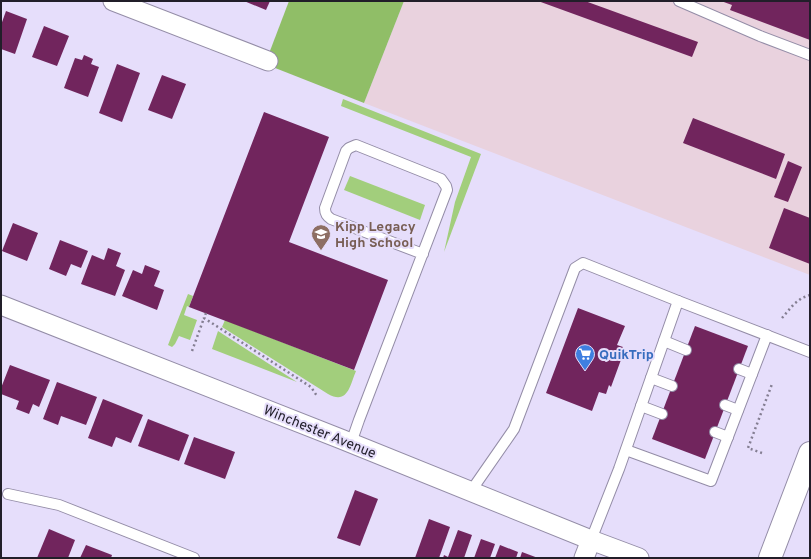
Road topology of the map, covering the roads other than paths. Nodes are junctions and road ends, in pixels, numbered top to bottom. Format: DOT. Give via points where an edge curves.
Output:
graph roads {
  1 [pos="113,1"];
  2 [pos="679,1"];
  3 [pos="810,56"];
  4 [pos="268,61"];
  5 [pos="423,254"];
  6 [pos="678,301"];
  7 [pos="1,305"];
  8 [pos="766,336"];
  9 [pos="664,341"];
  10 [pos="686,350"];
  11 [pos="810,352"];
  12 [pos="739,369"];
  13 [pos="752,374"];
  14 [pos="651,378"];
  15 [pos="672,386"];
  16 [pos="725,405"];
  17 [pos="641,406"];
  18 [pos="738,410"];
  19 [pos="662,414"];
  20 [pos="715,432"];
  21 [pos="728,437"];
  22 [pos="351,443"];
  23 [pos="626,450"];
  24 [pos="810,453"];
  25 [pos="471,491"];
  26 [pos="8,494"];
  27 [pos="591,540"];
  28 [pos="194,558"];
  29 [pos="584,558"];
  30 [pos="639,558"];
  31 [pos="770,558"];
  1 -- 4 [label="street"];
  2 -- 3 [label="lane"];
  5 -- 5 [label="lane" via="447,190 444,182 356,145 349,148 325,208 327,217"];
  5 -- 22 [label="lane"];
  6 -- 8 [label="lane"];
  6 -- 9 [label="lane"];
  6 -- 25 [label="lane" via="583,263 575,268 514,429"];
  7 -- 22 [label="street, Winchester Avenue"];
  8 -- 11 [label="lane"];
  8 -- 13 [label="lane"];
  9 -- 10 [label="lane"];
  9 -- 14 [label="lane"];
  12 -- 13 [label="lane"];
  13 -- 18 [label="lane"];
  14 -- 15 [label="lane"];
  14 -- 17 [label="lane"];
  16 -- 18 [label="lane"];
  17 -- 19 [label="lane"];
  17 -- 23 [label="lane"];
  18 -- 21 [label="lane"];
  20 -- 21 [label="lane"];
  21 -- 23 [label="lane" via="712,481"];
  22 -- 25 [label="street, Winchester Avenue"];
  23 -- 27 [label="lane"];
  24 -- 31 [label="main road"];
  25 -- 27 [label="street, Winchester Avenue"];
  26 -- 28 [label="lane" via="59,505"];
  27 -- 29 [label="street"];
  27 -- 30 [label="street, Winchester Avenue"];
}
